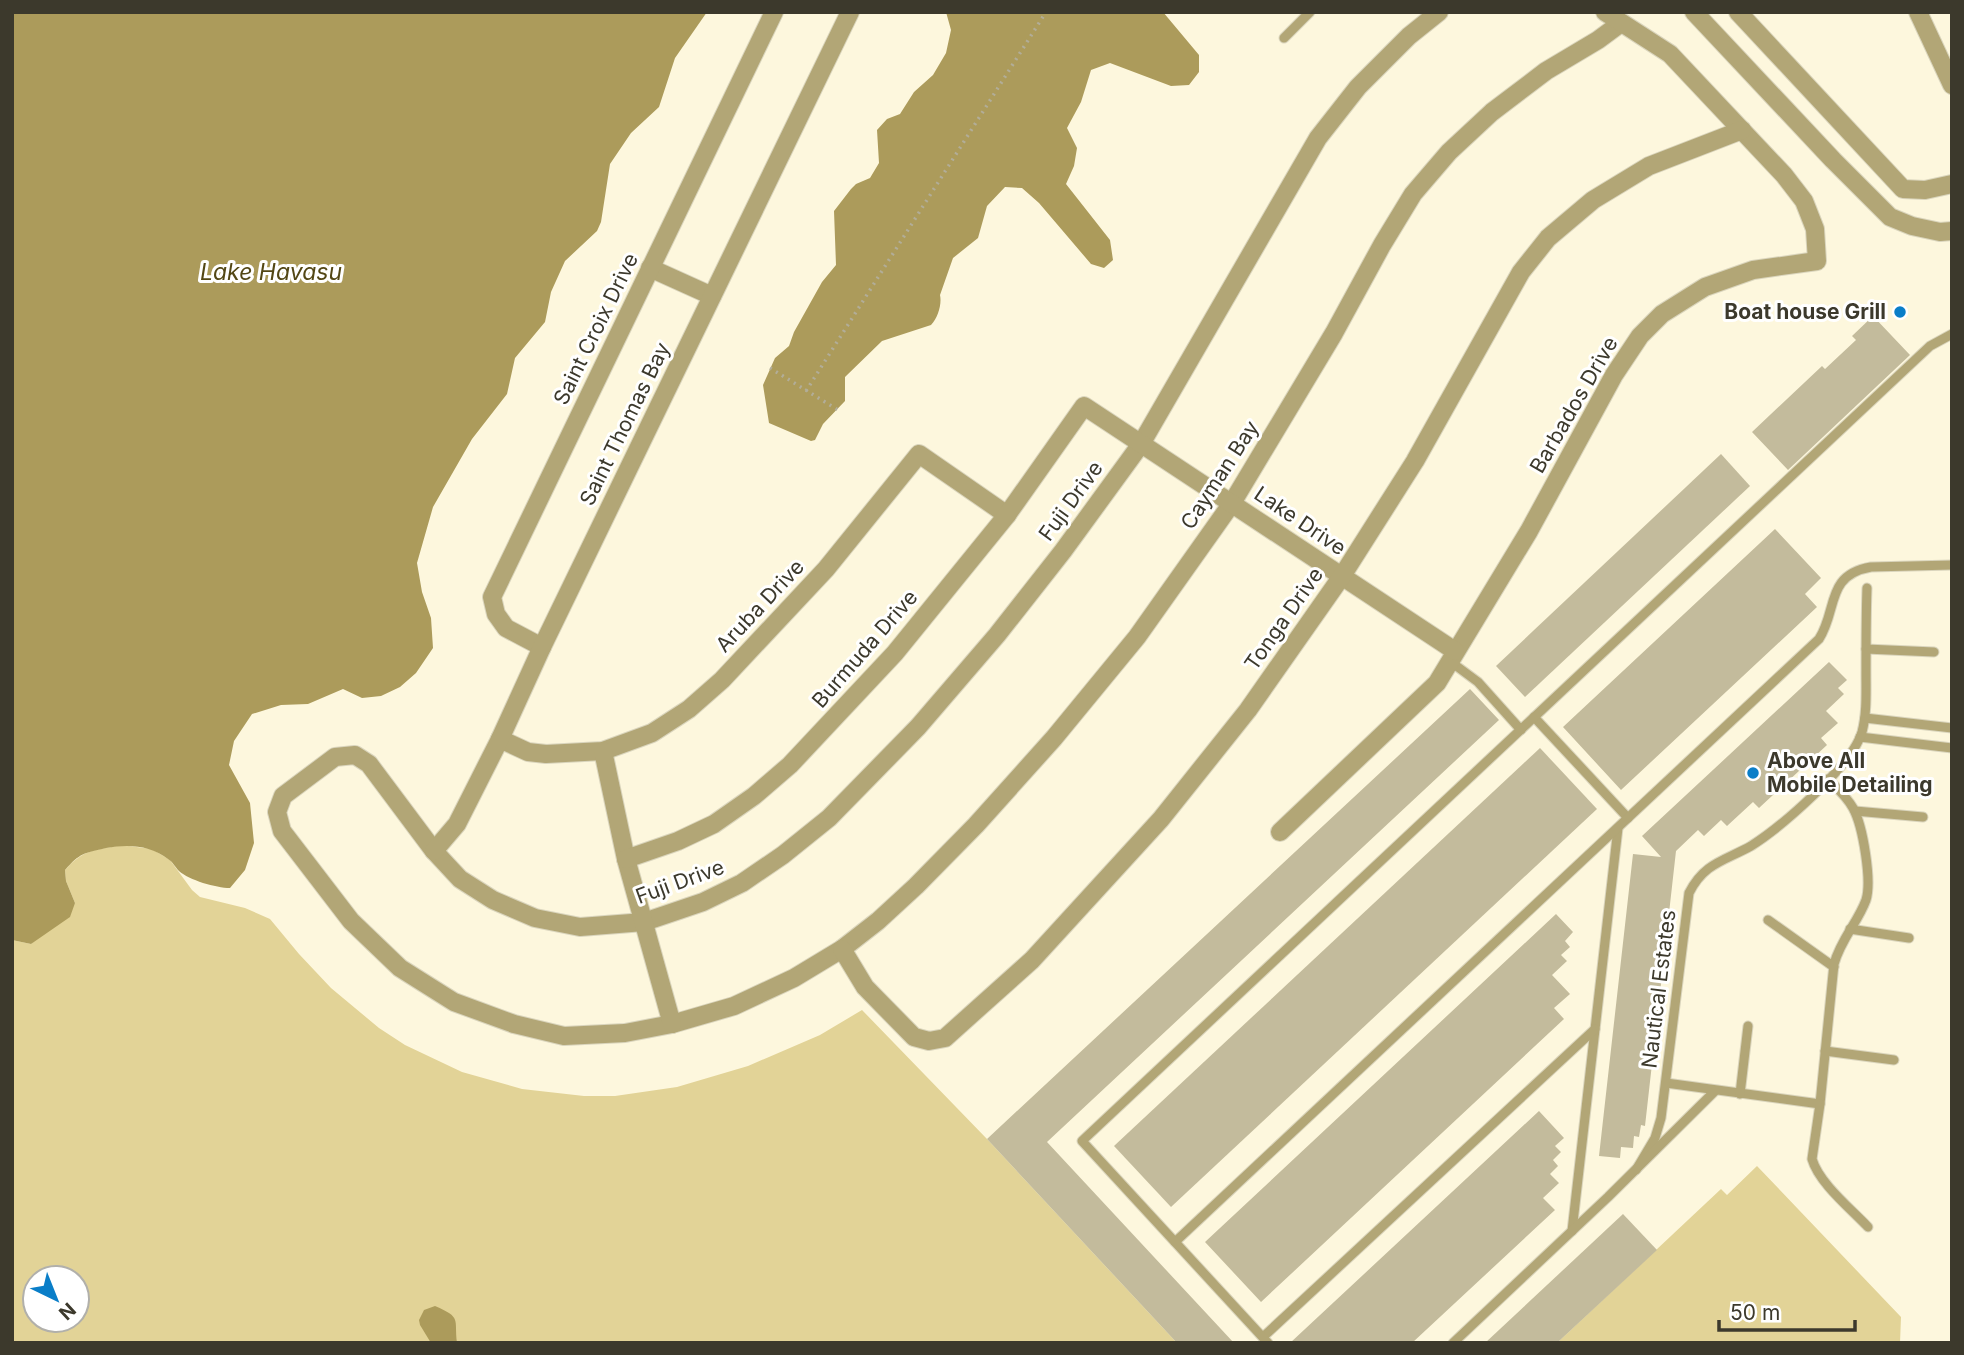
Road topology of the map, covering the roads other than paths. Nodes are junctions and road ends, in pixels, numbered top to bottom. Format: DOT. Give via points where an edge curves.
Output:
graph roads {
  1 [pos="774,12"];
  2 [pos="850,12"];
  3 [pos="1310,12"];
  4 [pos="1439,12"];
  5 [pos="1605,12"];
  6 [pos="1694,12"];
  7 [pos="1738,12"];
  8 [pos="1918,12"];
  9 [pos="1621,23"];
  10 [pos="1284,38"];
  11 [pos="1952,85"];
  12 [pos="1742,130"];
  13 [pos="1952,184"];
  14 [pos="1952,231"];
  15 [pos="650,268"];
  16 [pos="712,296"];
  17 [pos="1952,334"];
  18 [pos="1084,406"];
  19 [pos="1141,444"];
  20 [pos="1232,503"];
  21 [pos="1007,515"];
  22 [pos="1952,565"];
  23 [pos="1342,576"];
  24 [pos="1867,588"];
  25 [pos="542,646"];
  26 [pos="1866,649"];
  27 [pos="1934,652"];
  28 [pos="1453,657"];
  29 [pos="1534,717"];
  30 [pos="1865,718"];
  31 [pos="1952,728"];
  32 [pos="1521,730"];
  33 [pos="1860,737"];
  34 [pos="500,739"];
  35 [pos="1952,748"];
  36 [pos="603,751"];
  37 [pos="1828,779"];
  38 [pos="1855,811"];
  39 [pos="1923,817"];
  40 [pos="1628,818"];
  41 [pos="1618,828"];
  42 [pos="1280,832"];
  43 [pos="434,851"];
  44 [pos="626,859"];
  45 [pos="1769,920"];
  46 [pos="644,922"];
  47 [pos="1850,929"];
  48 [pos="1909,937"];
  49 [pos="842,949"];
  50 [pos="1834,967"];
  51 [pos="672,1024"];
  52 [pos="1748,1026"];
  53 [pos="1595,1029"];
  54 [pos="1825,1051"];
  55 [pos="1894,1060"];
  56 [pos="1666,1083"];
  57 [pos="1716,1091"];
  58 [pos="1740,1094"];
  59 [pos="1820,1104"];
  60 [pos="1636,1170"];
  61 [pos="1868,1227"];
  62 [pos="1572,1231"];
  63 [pos="1175,1242"];
  64 [pos="1266,1340"];
  65 [pos="1453,1343"];
  1 -- 15 [label="street, Saint Croix Drive"];
  2 -- 16 [label="street, Saint Thomas Bay"];
  3 -- 10 [label="lane"];
  4 -- 19 [label="street, Fuji Drive" via="1358,87 1318,138"];
  5 -- 9 [label="street, Barbados Drive"];
  6 -- 14 [label="street" via="1890,217 1912,226"];
  7 -- 13 [label="street" via="1903,189"];
  8 -- 11 [label="street"];
  9 -- 12 [label="street, Barbados Drive" via="1671,54"];
  9 -- 20 [label="street, Cayman Bay" via="1492,111 1413,194"];
  12 -- 23 [label="street, Tonga Drive" via="1649,166 1593,200 1548,238 1521,272 1415,461"];
  12 -- 28 [label="street, Barbados Drive" via="1804,201 1815,229 1817,261 1753,270 1704,287 1662,314 1640,336"];
  15 -- 16 [label="street"];
  15 -- 25 [label="street, Saint Croix Drive" via="492,597 506,628"];
  16 -- 25 [label="street, Saint Thomas Bay"];
  17 -- 29 [label="lane" via="1930,346"];
  18 -- 19 [label="street, Lake Drive"];
  18 -- 21 [label="street, Burmuda Drive"];
  19 -- 20 [label="street, Lake Drive"];
  19 -- 46 [label="street, Fuji Drive" via="997,635 918,727 829,818 742,883"];
  20 -- 23 [label="street, Lake Drive"];
  20 -- 49 [label="street, Cayman Bay" via="1137,637 1054,738 916,886"];
  21 -- 36 [label="street, Aruba Drive" via="919,454 827,569 722,680 690,709 652,733"];
  21 -- 44 [label="street, Burmuda Drive" via="895,653 790,765 714,824"];
  22 -- 40 [label="lane" via="1871,567 1847,577 1835,592 1819,639"];
  23 -- 28 [label="street, Lake Drive"];
  23 -- 49 [label="street, Tonga Drive" via="1248,710 1161,819 1032,960 945,1038 929,1041 914,1037 865,987"];
  24 -- 26 [label="lane, Nautical Estates"];
  25 -- 34 [label="street, Saint Thomas Bay"];
  26 -- 27 [label="lane"];
  26 -- 30 [label="lane, Nautical Estates"];
  28 -- 32 [label="lane"];
  28 -- 42 [label="street, Barbados Drive" via="1437,683"];
  29 -- 32 [label="lane"];
  29 -- 40 [label="lane"];
  30 -- 31 [label="lane"];
  30 -- 33 [label="lane, Nautical Estates"];
  32 -- 63 [label="lane" via="1082,1141"];
  33 -- 35 [label="lane"];
  33 -- 37 [label="lane, Nautical Estates" via="1850,757"];
  34 -- 36 [label="street, Aruba Drive" via="528,752"];
  34 -- 43 [label="street, Saint Thomas Bay" via="457,824"];
  36 -- 44 [label="street"];
  37 -- 38 [label="lane"];
  37 -- 56 [label="lane, Nautical Estates" via="1751,846 1706,869 1691,889"];
  38 -- 39 [label="lane"];
  38 -- 47 [label="lane" via="1862,831 1868,887"];
  40 -- 41 [label="lane"];
  41 -- 53 [label="lane"];
  41 -- 63 [label="lane"];
  43 -- 46 [label="street, Fuji Drive" via="460,878 493,900 535,918 580,927"];
  43 -- 51 [label="street, Fuji Drive" via="369,764 355,755 335,757 283,796 277,812 282,831 351,921 400,968 454,1002 564,1036 625,1033"];
  44 -- 46 [label="street"];
  45 -- 50 [label="lane"];
  46 -- 51 [label="street"];
  47 -- 48 [label="lane"];
  47 -- 50 [label="lane"];
  49 -- 51 [label="street, Fuji Drive" via="734,1006"];
  50 -- 54 [label="lane"];
  52 -- 58 [label="lane"];
  53 -- 62 [label="lane"];
  53 -- 64 [label="lane"];
  54 -- 55 [label="lane"];
  54 -- 59 [label="lane"];
  56 -- 57 [label="lane, Nautical Estates"];
  56 -- 60 [label="lane, Nautical Estates" via="1657,1132"];
  57 -- 58 [label="lane"];
  57 -- 60 [label="lane, Nautical Estates"];
  58 -- 59 [label="lane"];
  59 -- 61 [label="lane" via="1812,1159 1815,1168"];
  60 -- 62 [label="lane, Nautical Estates"];
  62 -- 65 [label="lane, Nautical Estates"];
  63 -- 64 [label="lane"];
}
